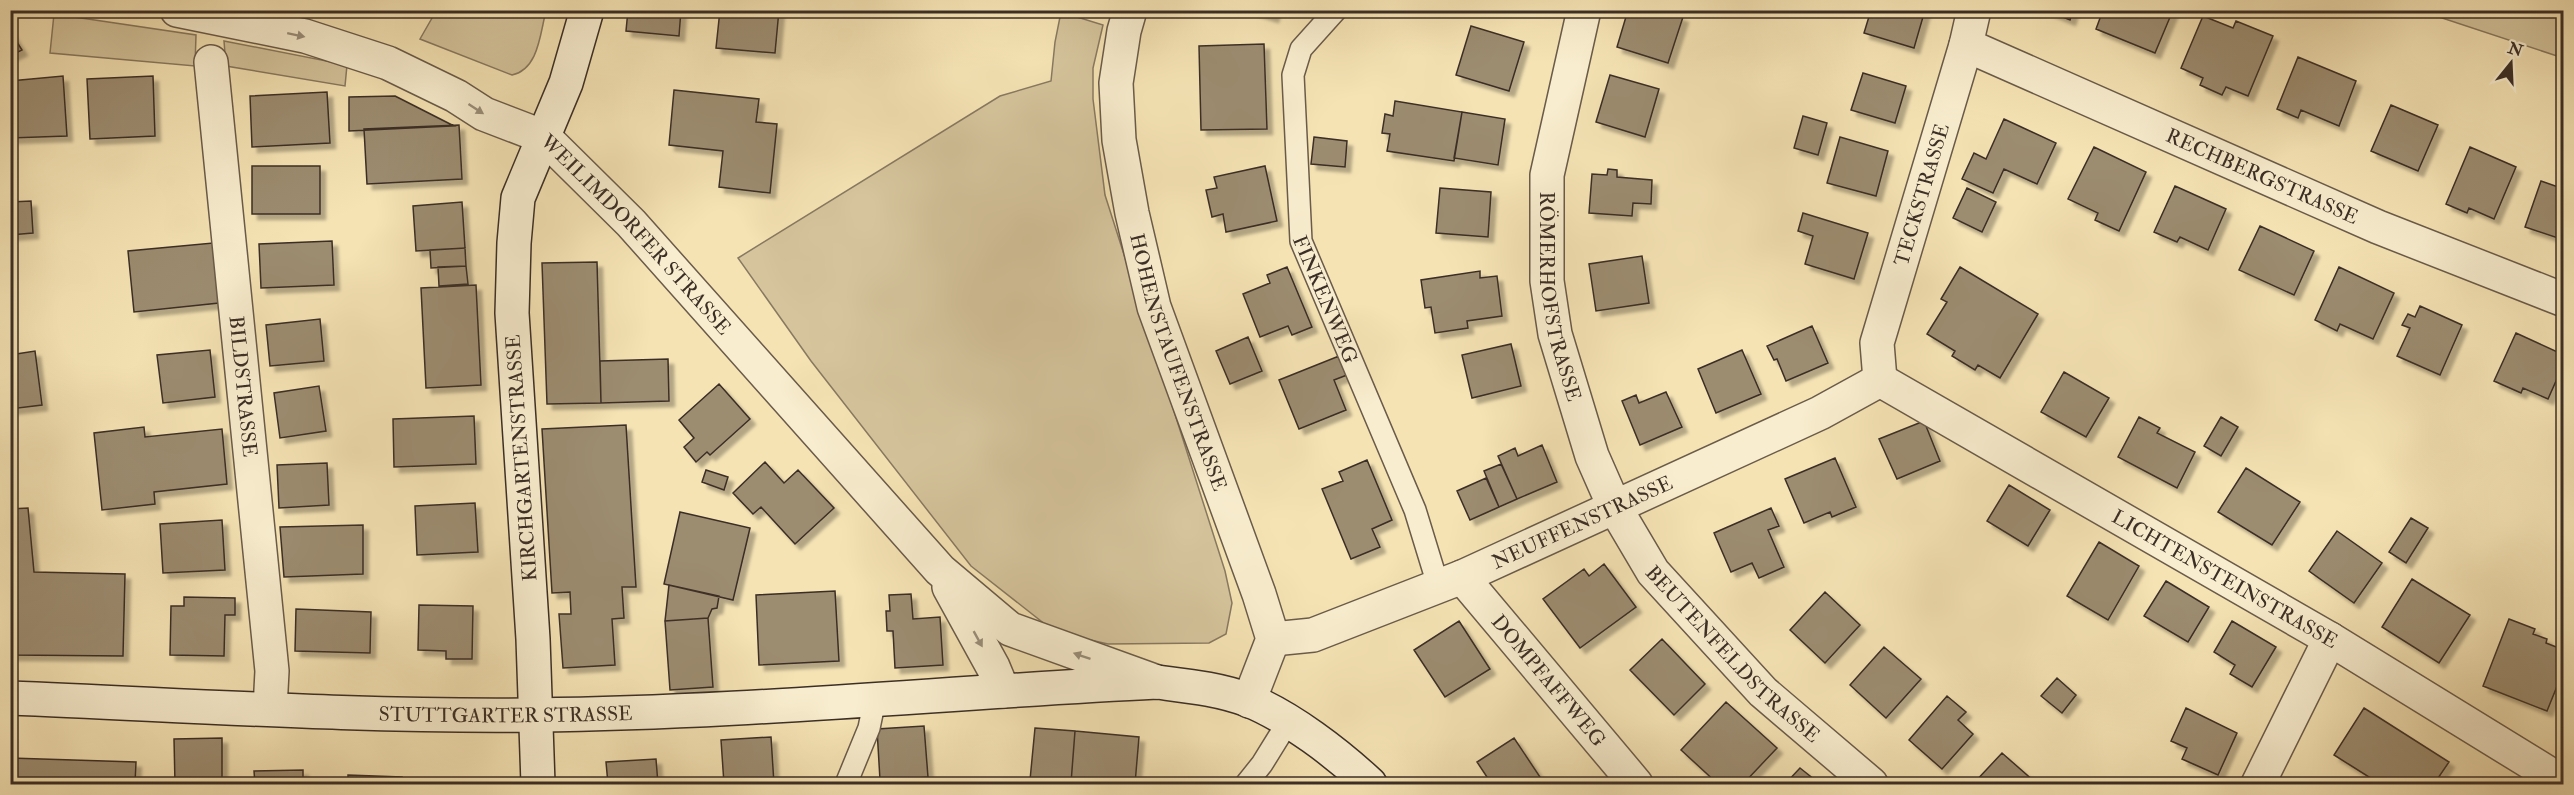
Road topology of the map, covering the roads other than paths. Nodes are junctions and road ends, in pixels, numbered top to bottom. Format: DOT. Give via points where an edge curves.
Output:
graph roads {
  1 [pos="177,10"];
  2 [pos="587,10"];
  3 [pos="1130,10"];
  4 [pos="1336,10"];
  5 [pos="1584,10"];
  6 [pos="1974,10"];
  7 [pos="1966,45"];
  8 [pos="211,62"];
  9 [pos="544,137"];
  10 [pos="2564,300"];
  11 [pos="1880,380"];
  12 [pos="1614,506"];
  13 [pos="940,570"];
  14 [pos="1450,581"];
  15 [pos="1273,639"];
  16 [pos="2330,639"];
  17 [pos="1157,682"];
  18 [pos="1003,691"];
  19 [pos="10,698"];
  20 [pos="875,699"];
  21 [pos="1249,701"];
  22 [pos="270,709"];
  23 [pos="535,715"];
  24 [pos="1288,722"];
  25 [pos="2564,783"];
  26 [pos="538,784"];
  27 [pos="846,784"];
  28 [pos="1246,784"];
  29 [pos="1370,784"];
  30 [pos="1636,784"];
  31 [pos="1872,784"];
  32 [pos="2258,784"];
  1 -- 9 [label="street, WEILIMDORFER STRASSE, one-way" via="305,36 388,63 484,114"];
  2 -- 9 [label="street, KIRCHGARTENSTRASSE" via="567,83"];
  3 -- 15 [label="street, HOHENSTAUFENSTRASSE" via="1116,83 1119,140 1137,234 1154,308"];
  4 -- 14 [label="lane, FINKENWEG" via="1302,49 1293,75 1301,241 1415,510"];
  5 -- 12 [label="street, RÖMERHOFSTRASSE" via="1547,175 1547,281 1554,334 1592,456"];
  6 -- 7 [label="street, TECKSTRASSE"];
  7 -- 10 [label="street, RECHBERGSTRASSE" via="2378,227"];
  7 -- 11 [label="street, TECKSTRASSE" via="1877,343"];
  8 -- 22 [label="street, BILDSTRASSE" via="272,671"];
  9 -- 13 [label="street, WEILIMDORFER STRASSE" via="631,223"];
  9 -- 23 [label="street, KIRCHGARTENSTRASSE" via="518,198 514,243 513,313"];
  11 -- 12 [label="street, NEUFFENSTRASSE" via="1820,413"];
  11 -- 16 [label="street, LICHTENSTEINSTRASSE"];
  12 -- 14 [label="street, NEUFFENSTRASSE"];
  12 -- 31 [label="street, BEUTENFELDSTRASSE" via="1653,572 1688,613 1763,692"];
  17 -- 13 [label="street, WEILIMDORFER STRASSE, one-way" via="1010,629"];
  13 -- 18 [label="street, WEILIMDORFER STRASSE, one-way"];
  14 -- 15 [label="street, NEUFFENSTRASSE" via="1313,635"];
  14 -- 30 [label="street, DOMPFAFFWEG"];
  15 -- 21 [label="street"];
  16 -- 25 [label="street, LICHTENSTEINSTRASSE"];
  16 -- 32 [label="street"];
  17 -- 18 [label="street, WEILIMDORFER STRASSE"];
  17 -- 21 [label="street, WEILIMDORFER STRASSE" via="1203,687"];
  18 -- 20 [label="street, STUTTGARTER STRASSE"];
  19 -- 22 [label="street, STUTTGARTER STRASSE"];
  20 -- 23 [label="street, STUTTGARTER STRASSE"];
  20 -- 27 [label="lane" via="869,728"];
  21 -- 24 [label="street, WEILIMDORFER STRASSE"];
  22 -- 23 [label="street, STUTTGARTER STRASSE"];
  23 -- 26 [label="street, KIRCHGARTENSTRASSE"];
  24 -- 28 [label="lane"];
  24 -- 29 [label="street, WEILIMDORFER STRASSE"];
}
